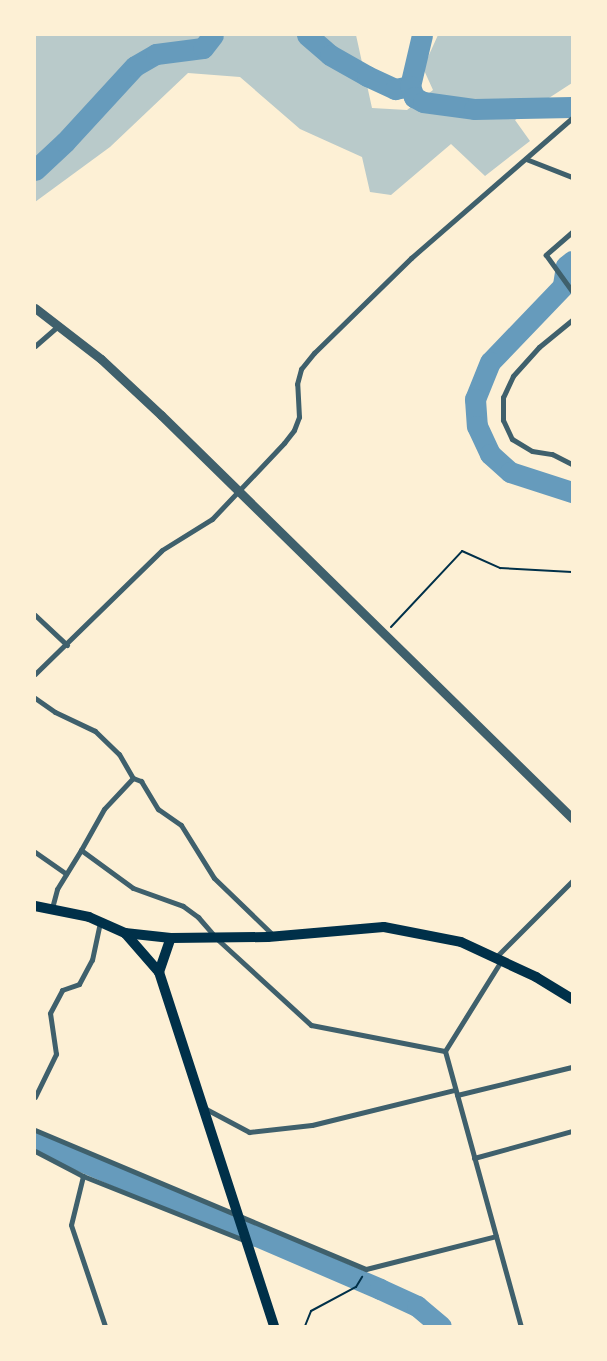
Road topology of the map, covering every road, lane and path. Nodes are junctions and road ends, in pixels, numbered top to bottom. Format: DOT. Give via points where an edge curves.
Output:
graph roads {
  1 [pos="572,118"];
  2 [pos="526,159"];
  3 [pos="572,177"];
  4 [pos="572,232"];
  5 [pos="572,291"];
  6 [pos="35,308"];
  7 [pos="572,320"];
  8 [pos="59,324"];
  9 [pos="35,346"];
  10 [pos="572,464"];
  11 [pos="239,494"];
  12 [pos="572,572"];
  13 [pos="35,615"];
  14 [pos="384,635"];
  15 [pos="67,645"];
  16 [pos="35,674"];
  17 [pos="35,698"];
  18 [pos="133,778"];
  19 [pos="572,818"];
  20 [pos="81,850"];
  21 [pos="35,852"];
  22 [pos="66,874"];
  23 [pos="572,880"];
  24 [pos="35,906"];
  25 [pos="52,908"];
  26 [pos="100,922"];
  27 [pos="125,933"];
  28 [pos="274,936"];
  29 [pos="171,938"];
  30 [pos="218,939"];
  31 [pos="498,959"];
  32 [pos="159,972"];
  33 [pos="572,999"];
  34 [pos="445,1051"];
  35 [pos="572,1067"];
  36 [pos="456,1092"];
  37 [pos="35,1097"];
  38 [pos="201,1107"];
  39 [pos="35,1130"];
  40 [pos="572,1131"];
  41 [pos="35,1151"];
  42 [pos="474,1158"];
  43 [pos="83,1176"];
  44 [pos="238,1215"];
  45 [pos="496,1236"];
  46 [pos="245,1238"];
  47 [pos="366,1269"];
  48 [pos="105,1326"];
  49 [pos="274,1326"];
  50 [pos="305,1326"];
  51 [pos="520,1326"];
  1 -- 2 [label="street"];
  2 -- 3 [label="street"];
  2 -- 11 [label="street" via="411,258 314,353 301,369 297,384 299,416 294,430"];
  4 -- 5 [label="street" via="546,255"];
  6 -- 8 [label="street"];
  7 -- 10 [label="street" via="539,347 513,376 503,397 503,420 512,439 532,451 552,454"];
  8 -- 9 [label="street"];
  8 -- 11 [label="street" via="161,415"];
  11 -- 14 [label="street"];
  11 -- 15 [label="street" via="212,519 162,550"];
  12 -- 14 [label="path" via="500,568 462,551"];
  13 -- 15 [label="street"];
  14 -- 19 [label="street"];
  15 -- 16 [label="street"];
  17 -- 18 [label="street" via="55,712 95,731 119,754"];
  18 -- 20 [label="street" via="104,809"];
  18 -- 28 [label="street" via="141,782 158,809 181,825 214,878"];
  20 -- 22 [label="street"];
  20 -- 30 [label="street" via="133,888 183,906"];
  21 -- 22 [label="street"];
  22 -- 25 [label="street"];
  23 -- 31 [label="street"];
  24 -- 25 [label="main road"];
  25 -- 26 [label="main road"];
  26 -- 27 [label="main road"];
  26 -- 37 [label="street" via="92,960 79,984 62,990 50,1013 56,1054"];
  27 -- 29 [label="main road"];
  27 -- 32 [label="main road"];
  28 -- 30 [label="main road"];
  28 -- 31 [label="main road" via="384,927 461,942"];
  29 -- 30 [label="main road"];
  29 -- 32 [label="main road"];
  30 -- 34 [label="street" via="311,1025"];
  31 -- 33 [label="main road"];
  31 -- 34 [label="street"];
  32 -- 38 [label="main road"];
  34 -- 36 [label="street"];
  35 -- 36 [label="street"];
  36 -- 38 [label="street" via="312,1125 249,1132"];
  36 -- 42 [label="street"];
  38 -- 44 [label="main road"];
  39 -- 44 [label="street"];
  40 -- 42 [label="street"];
  41 -- 43 [label="street"];
  42 -- 45 [label="street"];
  43 -- 46 [label="street"];
  43 -- 48 [label="street" via="71,1224"];
  44 -- 46 [label="main road"];
  44 -- 47 [label="street"];
  45 -- 47 [label="street"];
  45 -- 51 [label="street"];
  46 -- 49 [label="main road"];
  47 -- 50 [label="path" via="356,1287 311,1312"];
}
